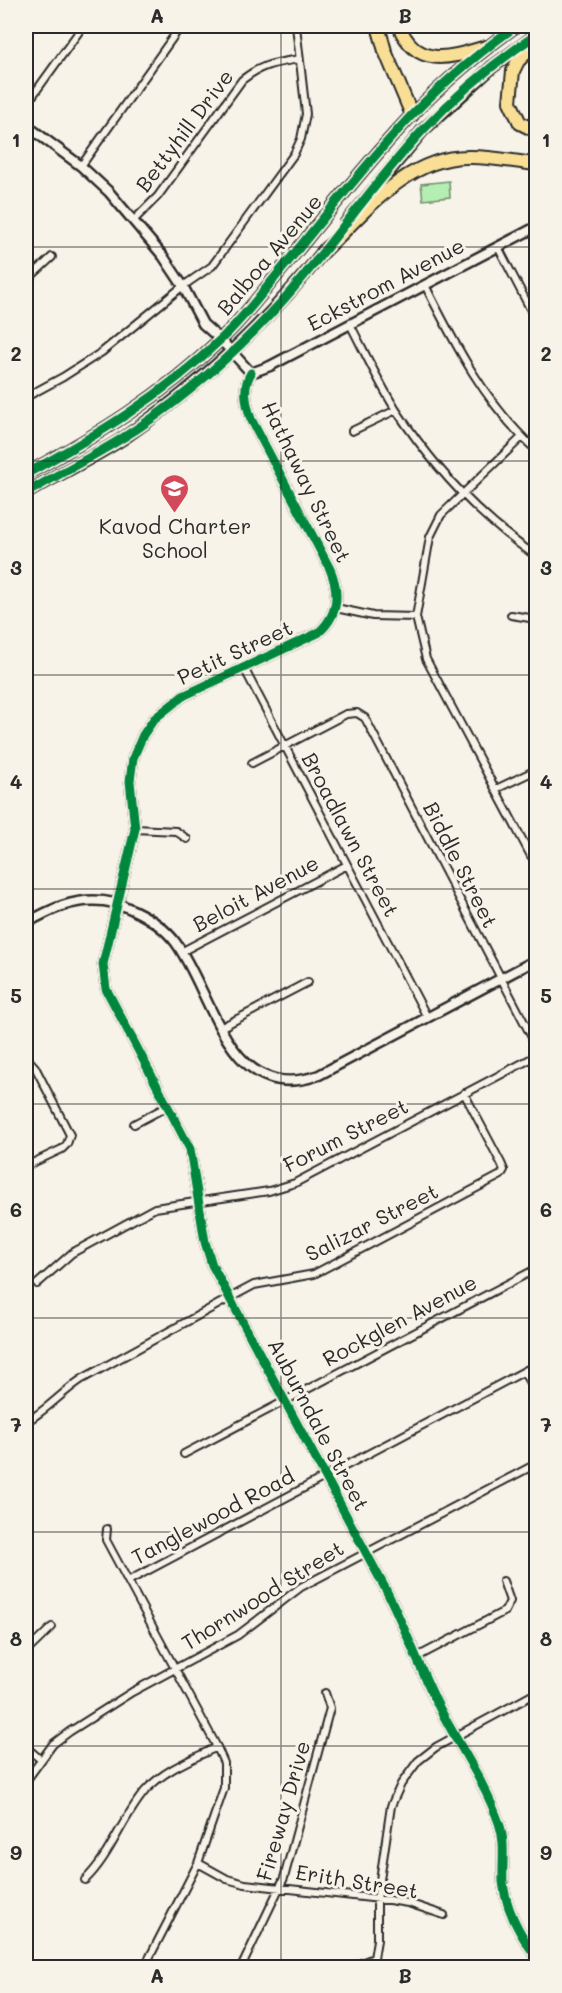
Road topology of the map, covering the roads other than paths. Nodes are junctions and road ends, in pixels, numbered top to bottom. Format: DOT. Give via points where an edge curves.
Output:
graph roads {
  1 [pos="83,26"];
  2 [pos="182,26"];
  3 [pos="296,26"];
  4 [pos="378,26"];
  5 [pos="399,26"];
  6 [pos="516,26"];
  7 [pos="537,35"];
  8 [pos="537,43"];
  9 [pos="486,48"];
  10 [pos="299,59"];
  11 [pos="26,105"];
  12 [pos="412,115"];
  13 [pos="26,125"];
  14 [pos="537,131"];
  15 [pos="537,164"];
  16 [pos="81,166"];
  17 [pos="134,220"];
  18 [pos="537,227"];
  19 [pos="498,247"];
  20 [pos="323,252"];
  21 [pos="52,257"];
  22 [pos="26,281"];
  23 [pos="425,285"];
  24 [pos="183,286"];
  25 [pos="537,320"];
  26 [pos="350,324"];
  27 [pos="221,340"];
  28 [pos="233,352"];
  29 [pos="251,373"];
  30 [pos="26,398"];
  31 [pos="396,410"];
  32 [pos="352,431"];
  33 [pos="522,437"];
  34 [pos="537,450"];
  35 [pos="26,474"];
  36 [pos="26,493"];
  37 [pos="462,494"];
  38 [pos="537,556"];
  39 [pos="336,608"];
  40 [pos="511,615"];
  41 [pos="416,617"];
  42 [pos="537,619"];
  43 [pos="537,650"];
  44 [pos="244,668"];
  45 [pos="537,693"];
  46 [pos="284,746"];
  47 [pos="252,763"];
  48 [pos="537,770"];
  49 [pos="496,789"];
  50 [pos="135,829"];
  51 [pos="187,839"];
  52 [pos="537,860"];
  53 [pos="347,865"];
  54 [pos="117,903"];
  55 [pos="26,923"];
  56 [pos="181,952"];
  57 [pos="537,960"];
  58 [pos="501,978"];
  59 [pos="309,982"];
  60 [pos="427,1017"];
  61 [pos="220,1028"];
  62 [pos="537,1045"];
  63 [pos="537,1056"];
  64 [pos="26,1057"];
  65 [pos="464,1093"];
  66 [pos="168,1106"];
  67 [pos="134,1124"];
  68 [pos="26,1166"];
  69 [pos="199,1201"];
  70 [pos="537,1269"];
  71 [pos="37,1284"];
  72 [pos="229,1298"];
  73 [pos="537,1365"];
  74 [pos="524,1372"];
  75 [pos="537,1394"];
  76 [pos="285,1400"];
  77 [pos="26,1422"];
  78 [pos="184,1454"];
  79 [pos="537,1464"];
  80 [pos="326,1476"];
  81 [pos="107,1529"];
  82 [pos="366,1552"];
  83 [pos="128,1581"];
  84 [pos="503,1581"];
  85 [pos="52,1627"];
  86 [pos="26,1652"];
  87 [pos="417,1658"];
  88 [pos="176,1669"];
  89 [pos="326,1692"];
  90 [pos="534,1694"];
  91 [pos="537,1703"];
  92 [pos="455,1737"];
  93 [pos="26,1747"];
  94 [pos="217,1747"];
  95 [pos="41,1760"];
  96 [pos="26,1781"];
  97 [pos="198,1863"];
  98 [pos="85,1880"];
  99 [pos="280,1887"];
  100 [pos="378,1900"];
  101 [pos="444,1915"];
  102 [pos="537,1956"];
  103 [pos="374,1958"];
  104 [pos="144,1968"];
  105 [pos="241,1968"];
  106 [pos="348,1968"];
  107 [pos="378,1968"];
  1 -- 11 [label="street"];
  2 -- 16 [label="street"];
  3 -- 10 [label="street"];
  4 -- 12 [label="highway"];
  5 -- 9 [label="highway" via="405,41 423,56 450,58"];
  6 -- 9 [label="main road, Balboa Avenue"];
  7 -- 20 [label="main road, Balboa Avenue" via="492,67 422,131"];
  8 -- 14 [label="highway" via="513,71 510,102 520,123"];
  9 -- 12 [label="main road, Balboa Avenue"];
  10 -- 17 [label="street, Bettyhill Drive" via="265,65 242,80 158,196"];
  10 -- 24 [label="street" via="306,114 294,154 212,266"];
  12 -- 27 [label="main road, Balboa Avenue"];
  13 -- 16 [label="street"];
  15 -- 20 [label="highway" via="466,156 430,163 399,180"];
  16 -- 17 [label="street"];
  17 -- 24 [label="street"];
  18 -- 19 [label="street, Eckstrom Avenue"];
  19 -- 23 [label="street, Eckstrom Avenue"];
  19 -- 25 [label="street"];
  20 -- 28 [label="main road, Balboa Avenue"];
  21 -- 22 [label="street"];
  23 -- 26 [label="street, Eckstrom Avenue"];
  23 -- 33 [label="street" via="464,359 487,395"];
  24 -- 27 [label="street" via="203,324"];
  24 -- 30 [label="street" via="102,352"];
  26 -- 29 [label="street, Eckstrom Avenue"];
  26 -- 31 [label="street"];
  27 -- 28 [label="street"];
  27 -- 35 [label="main road, Balboa Avenue" via="139,408"];
  28 -- 29 [label="street"];
  28 -- 36 [label="main road, Balboa Avenue" via="123,438"];
  29 -- 39 [label="street, Hathaway Street" via="246,387 247,408 330,569 336,587"];
  31 -- 32 [label="street"];
  31 -- 37 [label="street"];
  33 -- 34 [label="street"];
  33 -- 37 [label="street"];
  37 -- 38 [label="street"];
  37 -- 41 [label="street" via="441,515 430,537"];
  39 -- 41 [label="street" via="373,616"];
  39 -- 44 [label="street, Petit Street" via="318,633"];
  40 -- 42 [label="street"];
  41 -- 49 [label="street" via="426,659"];
  43 -- 45 [label="street"];
  44 -- 46 [label="street, Broadlawn Street"];
  44 -- 50 [label="street, Petit Street" via="183,696 148,728 138,744 131,770"];
  46 -- 47 [label="street"];
  46 -- 53 [label="street, Broadlawn Street"];
  46 -- 58 [label="street, Biddle Street" via="346,714 357,712 365,718"];
  48 -- 49 [label="street"];
  49 -- 52 [label="street" via="531,856"];
  50 -- 51 [label="street" via="176,831"];
  50 -- 54 [label="street, Petit Street"];
  53 -- 56 [label="street, Beloit Avenue"];
  53 -- 60 [label="street, Broadlawn Street"];
  54 -- 55 [label="street" via="78,902"];
  54 -- 56 [label="street" via="148,917"];
  54 -- 66 [label="street, Auburndale Street" via="103,964 106,989"];
  56 -- 61 [label="street"];
  57 -- 58 [label="street"];
  58 -- 60 [label="street"];
  58 -- 62 [label="street, Biddle Street"];
  59 -- 61 [label="street"];
  60 -- 61 [label="street" via="305,1080 282,1081 262,1075 248,1066"];
  63 -- 65 [label="street, Forum Street"];
  64 -- 68 [label="street" via="70,1135 62,1149"];
  65 -- 69 [label="street, Forum Street" via="295,1183 269,1191"];
  65 -- 72 [label="street, Salizar Street" via="501,1163 501,1175 314,1274 254,1285"];
  66 -- 67 [label="street"];
  66 -- 69 [label="street, Auburndale Street" via="190,1149"];
  69 -- 71 [label="street, Forum Street" via="154,1209 72,1253"];
  69 -- 72 [label="street, Auburndale Street" via="207,1253"];
  70 -- 76 [label="street, Rockglen Avenue"];
  72 -- 76 [label="street, Auburndale Street"];
  72 -- 77 [label="street, Salizar Street" via="82,1379"];
  73 -- 74 [label="street, Tanglewood Road"];
  74 -- 75 [label="street"];
  74 -- 80 [label="street, Tanglewood Road"];
  76 -- 78 [label="street, Rockglen Avenue"];
  76 -- 80 [label="street, Auburndale Street"];
  79 -- 82 [label="street, Thornwood Street"];
  80 -- 82 [label="street, Auburndale Street"];
  80 -- 83 [label="street, Tanglewood Road"];
  81 -- 83 [label="street" via="106,1540"];
  82 -- 87 [label="street, Auburndale Street"];
  82 -- 88 [label="street, Thornwood Street" via="301,1587 238,1635"];
  83 -- 88 [label="street"];
  84 -- 87 [label="street" via="510,1600 505,1611"];
  85 -- 86 [label="street"];
  87 -- 92 [label="street, Auburndale Street"];
  88 -- 94 [label="street"];
  88 -- 95 [label="street, Thornwood Street" via="69,1732"];
  89 -- 99 [label="street, Fireway Drive" via="330,1708"];
  90 -- 91 [label="street"];
  90 -- 92 [label="street"];
  92 -- 100 [label="street" via="418,1761 401,1784 391,1806"];
  92 -- 102 [label="street, Auburndale Street" via="500,1825 506,1900 520,1933"];
  93 -- 95 [label="street"];
  94 -- 97 [label="street" via="224,1763 224,1788"];
  94 -- 98 [label="street" via="171,1770 145,1791"];
  95 -- 96 [label="street, Thornwood Street"];
  97 -- 99 [label="street, Erith Street" via="227,1879"];
  97 -- 104 [label="street"];
  99 -- 100 [label="street, Erith Street"];
  99 -- 105 [label="street, Fireway Drive"];
  100 -- 101 [label="street, Erith Street" via="408,1903"];
  100 -- 103 [label="street"];
  103 -- 106 [label="street"];
  103 -- 107 [label="street"];
}
